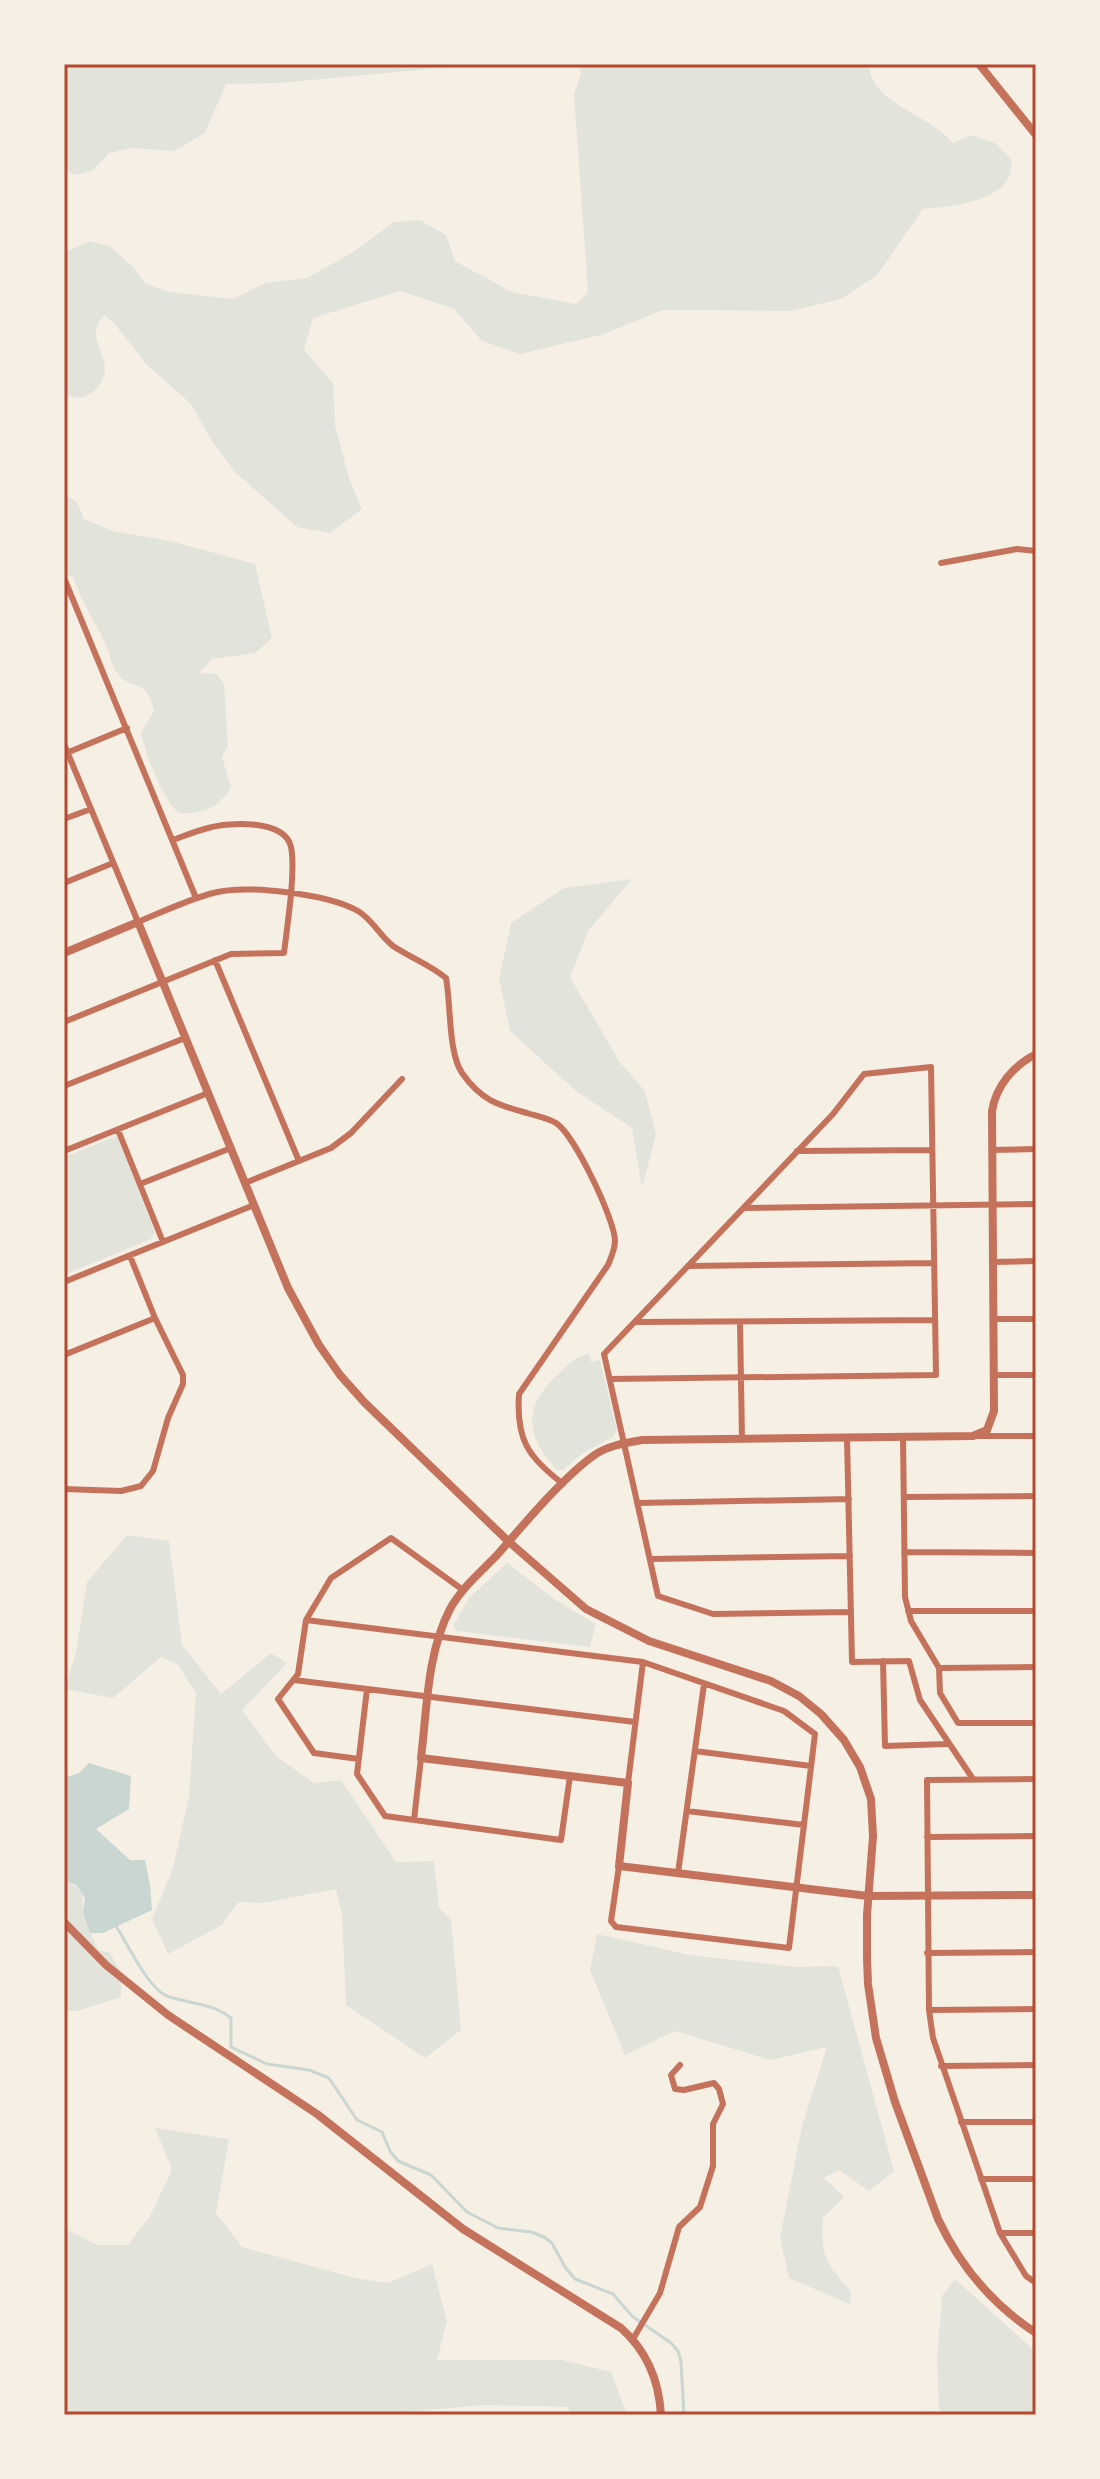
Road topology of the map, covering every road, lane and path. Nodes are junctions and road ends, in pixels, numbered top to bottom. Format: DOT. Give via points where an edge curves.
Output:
graph roads {
  1 [pos="979,64"];
  2 [pos="1036,135"];
  3 [pos="1036,551"];
  4 [pos="941,563"];
  5 [pos="64,578"];
  6 [pos="127,728"];
  7 [pos="64,744"];
  8 [pos="66,754"];
  9 [pos="91,809"];
  10 [pos="64,819"];
  11 [pos="173,840"];
  12 [pos="113,863"];
  13 [pos="64,883"];
  14 [pos="289,893"];
  15 [pos="196,898"];
  16 [pos="138,922"];
  17 [pos="64,953"];
  18 [pos="215,960"];
  19 [pos="162,982"];
  20 [pos="64,1022"];
  21 [pos="185,1038"];
  22 [pos="1036,1054"];
  23 [pos="402,1079"];
  24 [pos="64,1086"];
  25 [pos="208,1093"];
  26 [pos="118,1130"];
  27 [pos="231,1148"];
  28 [pos="1036,1149"];
  29 [pos="932,1150"];
  30 [pos="991,1150"];
  31 [pos="64,1151"];
  32 [pos="797,1151"];
  33 [pos="299,1161"];
  34 [pos="245,1183"];
  35 [pos="140,1184"];
  36 [pos="1036,1204"];
  37 [pos="254,1205"];
  38 [pos="992,1205"];
  39 [pos="933,1206"];
  40 [pos="743,1208"];
  41 [pos="163,1242"];
  42 [pos="130,1256"];
  43 [pos="1036,1261"];
  44 [pos="993,1262"];
  45 [pos="934,1263"];
  46 [pos="688,1266"];
  47 [pos="64,1282"];
  48 [pos="155,1318"];
  49 [pos="993,1319"];
  50 [pos="1036,1319"];
  51 [pos="935,1320"];
  52 [pos="635,1322"];
  53 [pos="740,1322"];
  54 [pos="64,1355"];
  55 [pos="994,1375"];
  56 [pos="1036,1375"];
  57 [pos="741,1378"];
  58 [pos="610,1379"];
  59 [pos="973,1436"];
  60 [pos="1036,1436"];
  61 [pos="903,1437"];
  62 [pos="847,1438"];
  63 [pos="742,1439"];
  64 [pos="624,1443"];
  65 [pos="563,1484"];
  66 [pos="64,1489"];
  67 [pos="1036,1496"];
  68 [pos="904,1497"];
  69 [pos="849,1499"];
  70 [pos="637,1503"];
  71 [pos="508,1541"];
  72 [pos="904,1552"];
  73 [pos="1036,1553"];
  74 [pos="850,1556"];
  75 [pos="650,1559"];
  76 [pos="463,1590"];
  77 [pos="908,1611"];
  78 [pos="1036,1611"];
  79 [pos="851,1612"];
  80 [pos="306,1620"];
  81 [pos="440,1637"];
  82 [pos="883,1661"];
  83 [pos="643,1662"];
  84 [pos="1036,1667"];
  85 [pos="939,1668"];
  86 [pos="294,1680"];
  87 [pos="704,1684"];
  88 [pos="367,1689"];
  89 [pos="429,1697"];
  90 [pos="635,1722"];
  91 [pos="1036,1723"];
  92 [pos="947,1744"];
  93 [pos="695,1751"];
  94 [pos="421,1758"];
  95 [pos="359,1759"];
  96 [pos="811,1766"];
  97 [pos="570,1776"];
  98 [pos="973,1779"];
  99 [pos="1036,1779"];
  100 [pos="628,1783"];
  101 [pos="687,1811"];
  102 [pos="414,1820"];
  103 [pos="804,1825"];
  104 [pos="1036,1836"];
  105 [pos="927,1837"];
  106 [pos="619,1866"];
  107 [pos="678,1873"];
  108 [pos="796,1887"];
  109 [pos="1036,1895"];
  110 [pos="868,1896"];
  111 [pos="927,1896"];
  112 [pos="64,1922"];
  113 [pos="1036,1952"];
  114 [pos="927,1953"];
  115 [pos="1036,2009"];
  116 [pos="929,2010"];
  117 [pos="680,2065"];
  118 [pos="1036,2065"];
  119 [pos="941,2066"];
  120 [pos="961,2122"];
  121 [pos="1036,2122"];
  122 [pos="981,2179"];
  123 [pos="1036,2179"];
  124 [pos="1000,2233"];
  125 [pos="1036,2233"];
  126 [pos="1036,2283"];
  127 [pos="1036,2333"];
  128 [pos="636,2336"];
  129 [pos="661,2415"];
  1 -- 2 [label="street"];
  3 -- 4 [label="street" via="1017,549"];
  5 -- 6 [label="street"];
  6 -- 8 [label="street"];
  6 -- 11 [label="street"];
  7 -- 8 [label="street"];
  8 -- 9 [label="street"];
  9 -- 10 [label="street"];
  9 -- 12 [label="street"];
  11 -- 14 [label="street" via="226,825 273,827 291,846"];
  11 -- 15 [label="street"];
  12 -- 13 [label="street"];
  12 -- 16 [label="street"];
  14 -- 15 [label="street" via="230,891"];
  14 -- 18 [label="street" via="284,953 231,954"];
  14 -- 65 [label="street" via="361,912 382,938 446,978 460,1070 482,1098 552,1120 577,1147 615,1243 608,1265 519,1394 517,1418 523,1444"];
  15 -- 16 [label="street"];
  16 -- 17 [label="street"];
  16 -- 19 [label="street"];
  18 -- 19 [label="street"];
  18 -- 33 [label="street"];
  19 -- 20 [label="street"];
  19 -- 21 [label="street"];
  21 -- 24 [label="street"];
  21 -- 25 [label="street"];
  22 -- 30 [label="street" via="1015,1068 997,1093"];
  23 -- 33 [label="street" via="351,1133"];
  25 -- 26 [label="street"];
  25 -- 27 [label="street"];
  26 -- 31 [label="street"];
  26 -- 35 [label="street"];
  27 -- 34 [label="street"];
  27 -- 35 [label="street"];
  28 -- 30 [label="street"];
  29 -- 32 [label="street"];
  29 -- 32 [label="street" via="931,1067 864,1074"];
  29 -- 39 [label="street"];
  30 -- 38 [label="street"];
  32 -- 40 [label="street"];
  33 -- 34 [label="street"];
  34 -- 37 [label="street"];
  35 -- 41 [label="street"];
  36 -- 38 [label="street"];
  37 -- 41 [label="street"];
  37 -- 71 [label="street" via="302,1317 340,1375"];
  38 -- 39 [label="street"];
  38 -- 44 [label="street"];
  39 -- 40 [label="street"];
  39 -- 45 [label="street"];
  40 -- 46 [label="street"];
  41 -- 42 [label="street"];
  42 -- 47 [label="street"];
  42 -- 48 [label="street"];
  43 -- 44 [label="street"];
  44 -- 49 [label="street"];
  45 -- 46 [label="street"];
  45 -- 51 [label="street"];
  46 -- 52 [label="street"];
  48 -- 54 [label="street"];
  48 -- 66 [label="street" via="184,1379 153,1471 132,1490"];
  49 -- 50 [label="street"];
  49 -- 55 [label="street"];
  51 -- 53 [label="street"];
  51 -- 57 [label="street" via="936,1375"];
  52 -- 53 [label="street"];
  52 -- 58 [label="street" via="604,1354"];
  53 -- 57 [label="street"];
  55 -- 56 [label="street"];
  55 -- 59 [label="street" via="993,1420"];
  57 -- 58 [label="street"];
  57 -- 63 [label="street"];
  58 -- 64 [label="street"];
  59 -- 60 [label="street"];
  59 -- 61 [label="street"];
  61 -- 62 [label="street"];
  61 -- 68 [label="street"];
  62 -- 63 [label="street"];
  62 -- 69 [label="street"];
  63 -- 64 [label="street"];
  64 -- 65 [label="street" via="592,1457"];
  64 -- 70 [label="street"];
  65 -- 71 [label="street"];
  67 -- 68 [label="street"];
  68 -- 72 [label="street"];
  69 -- 70 [label="street"];
  69 -- 74 [label="street"];
  70 -- 75 [label="street"];
  71 -- 76 [label="street"];
  71 -- 110 [label="street" via="586,1609 649,1641 771,1681 821,1714 860,1767 871,1799"];
  72 -- 73 [label="street"];
  72 -- 77 [label="street"];
  74 -- 75 [label="street"];
  74 -- 79 [label="street"];
  75 -- 79 [label="street" via="658,1596 713,1614"];
  76 -- 80 [label="street" via="391,1538 331,1578"];
  76 -- 81 [label="street"];
  77 -- 78 [label="street"];
  77 -- 85 [label="street"];
  79 -- 82 [label="street" via="852,1662"];
  80 -- 81 [label="street"];
  80 -- 86 [label="street"];
  81 -- 83 [label="street"];
  81 -- 89 [label="street"];
  82 -- 92 [label="street" via="909,1661 920,1700"];
  82 -- 92 [label="street" via="885,1746"];
  83 -- 87 [label="street"];
  83 -- 90 [label="street"];
  84 -- 85 [label="street"];
  85 -- 91 [label="street" via="940,1693 958,1723"];
  86 -- 88 [label="street"];
  86 -- 95 [label="street" via="278,1699 314,1753"];
  87 -- 93 [label="street"];
  87 -- 96 [label="street" via="784,1711 815,1734"];
  88 -- 89 [label="street"];
  88 -- 95 [label="street"];
  89 -- 90 [label="street"];
  89 -- 94 [label="street"];
  90 -- 100 [label="street"];
  92 -- 98 [label="street"];
  93 -- 96 [label="street"];
  93 -- 101 [label="street"];
  94 -- 97 [label="street"];
  94 -- 102 [label="street"];
  95 -- 102 [label="street" via="357,1774 385,1816"];
  96 -- 103 [label="street"];
  97 -- 100 [label="street"];
  97 -- 102 [label="street" via="561,1840"];
  98 -- 99 [label="street"];
  98 -- 105 [label="street" via="927,1780"];
  100 -- 106 [label="street"];
  101 -- 103 [label="street"];
  101 -- 107 [label="street"];
  103 -- 108 [label="street"];
  104 -- 105 [label="street"];
  105 -- 111 [label="street"];
  106 -- 107 [label="street"];
  106 -- 108 [label="street" via="611,1921 616,1927 789,1948"];
  107 -- 108 [label="street"];
  108 -- 110 [label="street"];
  109 -- 111 [label="street"];
  110 -- 111 [label="street"];
  110 -- 127 [label="street" via="868,1984 876,2038 938,2219 980,2286"];
  111 -- 114 [label="street"];
  112 -- 128 [label="street" via="119,1977 168,2015 317,2114 463,2229"];
  113 -- 114 [label="street"];
  114 -- 116 [label="street"];
  115 -- 116 [label="street"];
  116 -- 119 [label="street"];
  117 -- 128 [label="street" via="671,2075 675,2089 714,2083 719,2089 723,2104 713,2124 713,2166 700,2207 679,2227 660,2293"];
  118 -- 119 [label="street"];
  119 -- 120 [label="street"];
  120 -- 121 [label="street"];
  120 -- 122 [label="street"];
  122 -- 123 [label="street"];
  122 -- 124 [label="street"];
  124 -- 125 [label="street"];
  124 -- 126 [label="street" via="1026,2276"];
  128 -- 129 [label="street" via="654,2376"];
}
